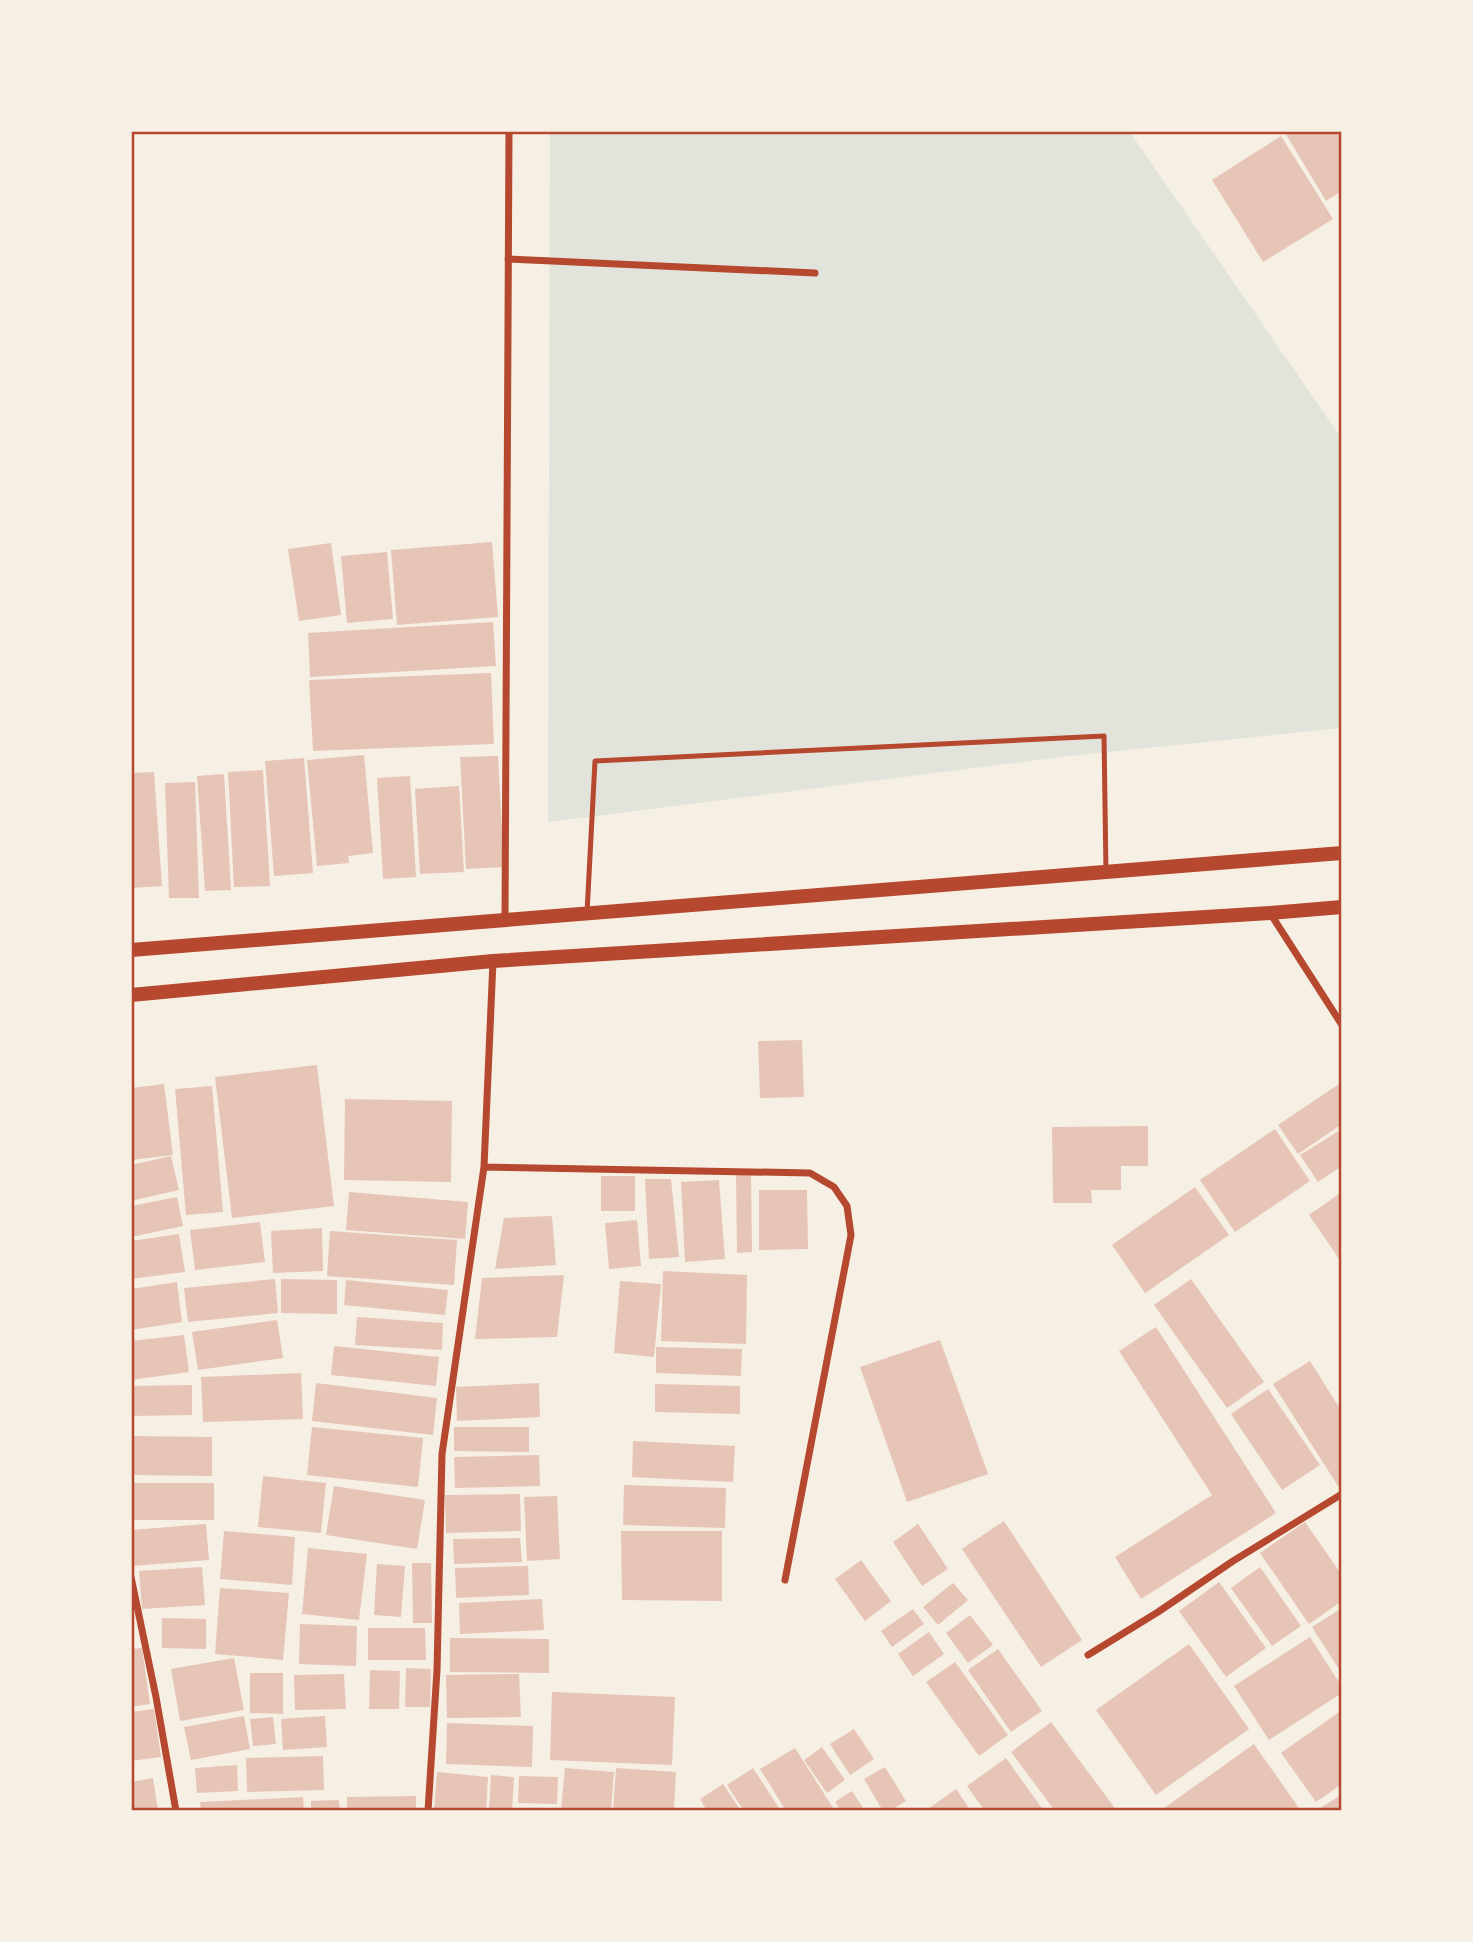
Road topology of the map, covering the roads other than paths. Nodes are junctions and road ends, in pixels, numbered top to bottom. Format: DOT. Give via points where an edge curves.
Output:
graph roads {
  1 [pos="509,131"];
  2 [pos="508,258"];
  3 [pos="815,273"];
  4 [pos="1342,853"];
  5 [pos="1106,872"];
  6 [pos="1342,906"];
  7 [pos="587,913"];
  8 [pos="1270,913"];
  9 [pos="505,919"];
  10 [pos="131,950"];
  11 [pos="493,961"];
  12 [pos="131,995"];
  13 [pos="1342,1025"];
  14 [pos="484,1167"];
  15 [pos="1342,1494"];
  16 [pos="131,1577"];
  17 [pos="785,1580"];
  18 [pos="1088,1655"];
  19 [pos="176,1811"];
  20 [pos="428,1811"];
  1 -- 2 [label="street"];
  2 -- 3 [label="street"];
  2 -- 9 [label="street"];
  4 -- 5 [label="main road"];
  5 -- 7 [label="main road"];
  5 -- 7 [label="lane" via="1104,736 595,761"];
  6 -- 8 [label="main road"];
  7 -- 9 [label="main road"];
  8 -- 11 [label="main road"];
  8 -- 13 [label="street"];
  9 -- 10 [label="main road"];
  11 -- 12 [label="main road"];
  11 -- 14 [label="street"];
  14 -- 17 [label="street" via="810,1173 834,1188 847,1206 851,1235"];
  14 -- 20 [label="street" via="442,1454"];
  15 -- 18 [label="street"];
  16 -- 19 [label="street"];
}
